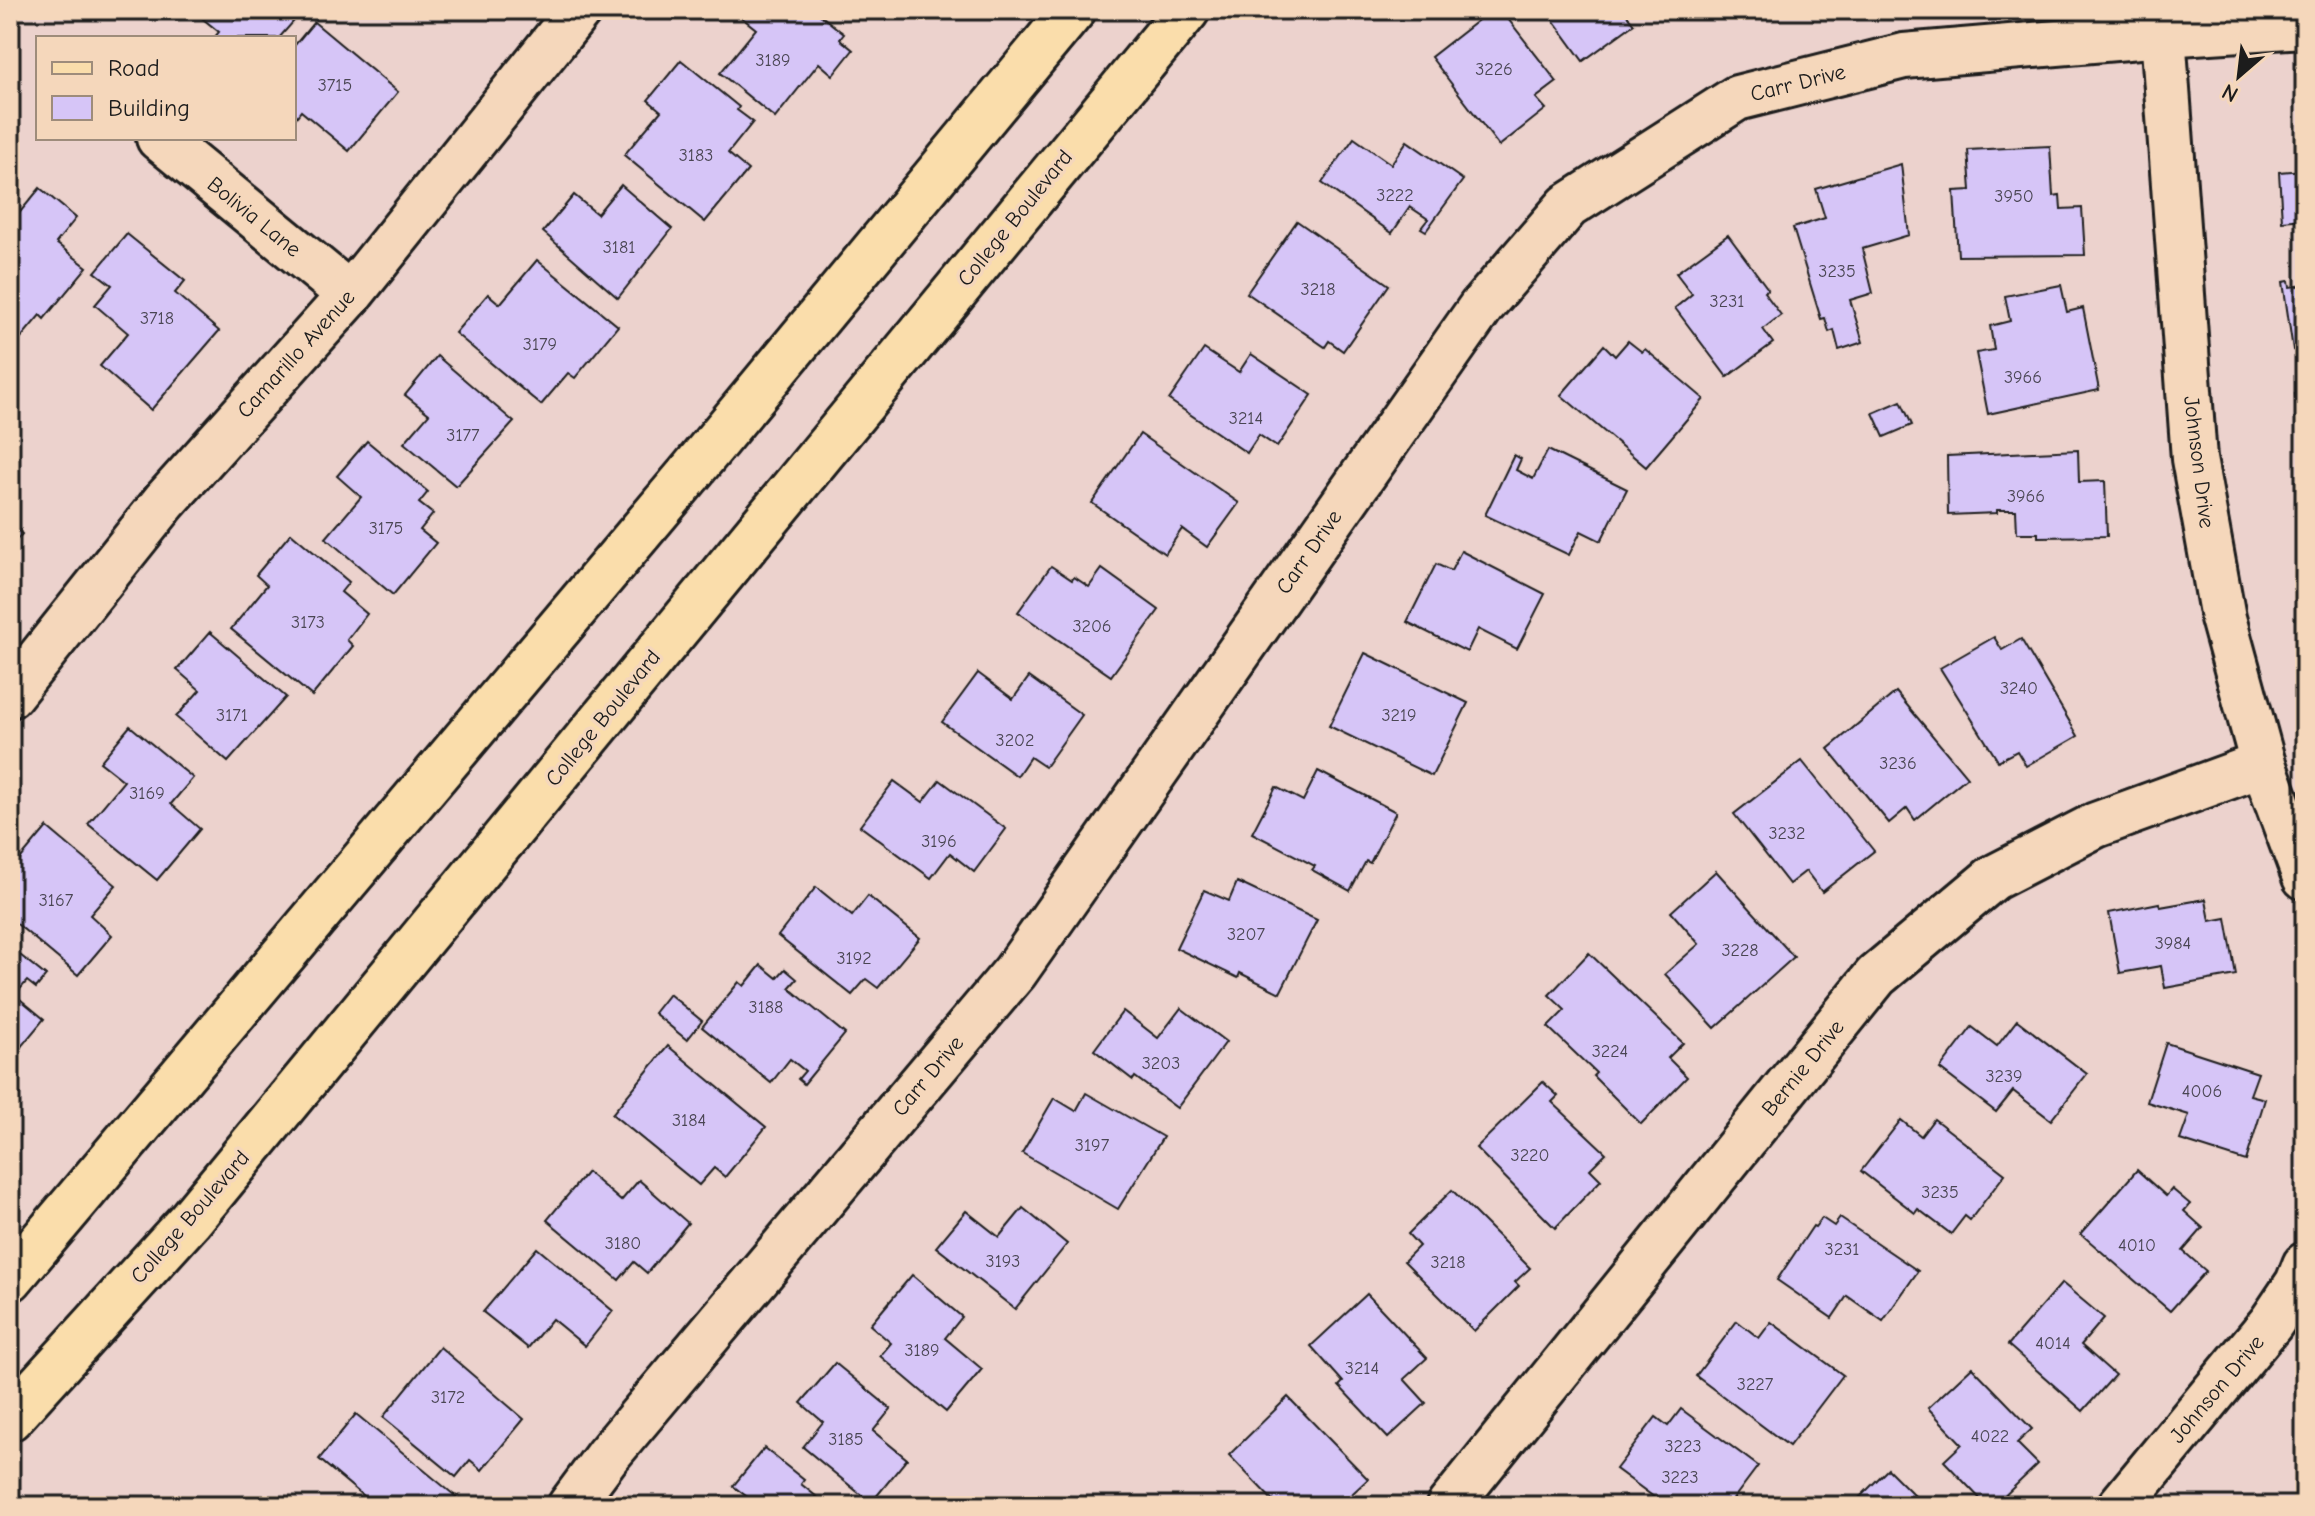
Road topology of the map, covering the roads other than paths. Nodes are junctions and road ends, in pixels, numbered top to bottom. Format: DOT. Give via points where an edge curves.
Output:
graph roads {
  1 [pos="579,10"];
  2 [pos="1073,10"];
  3 [pos="1187,10"];
  4 [pos="2305,25"];
  5 [pos="2163,34"];
  6 [pos="161,140"];
  7 [pos="350,295"];
  8 [pos="10,695"];
  9 [pos="2263,764"];
  10 [pos="2305,877"];
  11 [pos="2305,1265"];
  12 [pos="10,1279"];
  13 [pos="10,1418"];
  14 [pos="570,1506"];
  15 [pos="1449,1506"];
  16 [pos="2120,1506"];
  1 -- 7 [label="street, Camarillo Avenue"];
  2 -- 12 [label="main road"];
  3 -- 13 [label="main road, College Boulevard" via="190,1220"];
  4 -- 5 [label="street, Carr Drive"];
  5 -- 9 [label="street, Johnson Drive" via="2194,459 2223,618"];
  5 -- 14 [label="street, Carr Drive" via="1904,56 1737,98 1568,206 1481,307 1015,972"];
  6 -- 7 [label="street, Bolivia Lane"];
  7 -- 8 [label="street, Camarillo Avenue" via="165,501"];
  9 -- 10 [label="street, Johnson Drive"];
  9 -- 15 [label="street, Bernie Drive" via="2096,825 1993,878 1876,976"];
  11 -- 16 [label="street, Johnson Drive" via="2271,1323"];
}
